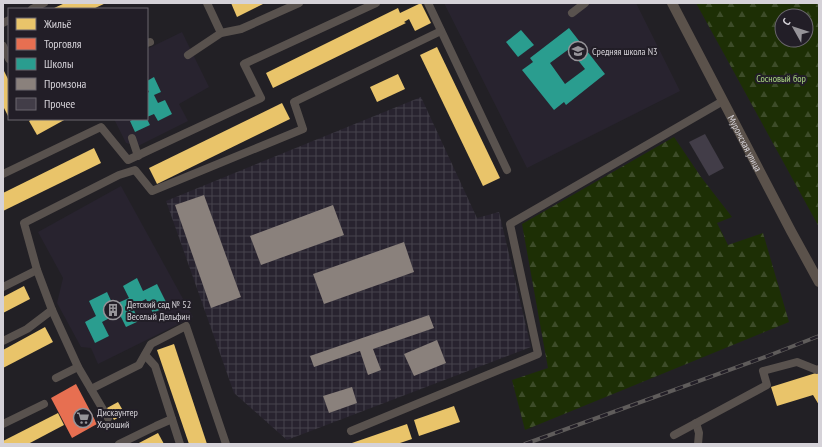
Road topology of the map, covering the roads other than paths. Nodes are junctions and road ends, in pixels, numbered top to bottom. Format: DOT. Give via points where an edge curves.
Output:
graph roads {
  1 [pos="44,3"];
  2 [pos="208,3"];
  3 [pos="299,3"];
  4 [pos="376,3"];
  5 [pos="428,3"];
  6 [pos="585,3"];
  7 [pos="672,3"];
  8 [pos="34,8"];
  9 [pos="572,13"];
  10 [pos="441,31"];
  11 [pos="221,33"];
  12 [pos="3,46"];
  13 [pos="188,55"];
  14 [pos="8,56"];
  15 [pos="723,101"];
  16 [pos="132,138"];
  17 [pos="138,156"];
  18 [pos="128,160"];
  19 [pos="135,170"];
  20 [pos="507,170"];
  21 [pos="3,174"];
  22 [pos="37,270"];
  23 [pos="819,282"];
  24 [pos="3,287"];
  25 [pos="52,310"];
  26 [pos="3,341"];
  27 [pos="145,355"];
  28 [pos="78,367"];
  29 [pos="819,370"];
  30 [pos="56,378"];
  31 [pos="91,389"];
  32 [pos="44,404"];
  33 [pos="108,418"];
  34 [pos="172,420"];
  35 [pos="696,423"];
  36 [pos="3,424"];
  37 [pos="351,431"];
  38 [pos="674,434"];
  39 [pos="119,444"];
  40 [pos="180,444"];
  41 [pos="226,444"];
  42 [pos="698,444"];
  1 -- 8 [label="street"];
  2 -- 11 [label="street"];
  3 -- 11 [label="street" via="241,29"];
  4 -- 17 [label="street" via="244,64 261,98"];
  5 -- 10 [label="street"];
  6 -- 9 [label="street"];
  7 -- 15 [label="main road, Муромская улица"];
  10 -- 19 [label="street" via="294,102 303,129 152,191"];
  10 -- 20 [label="street"];
  11 -- 13 [label="street"];
  12 -- 14 [label="street"];
  15 -- 23 [label="main road, Муромская улица"];
  15 -- 37 [label="street" via="510,224 538,354"];
  16 -- 17 [label="street"];
  17 -- 18 [label="street"];
  18 -- 19 [label="street"];
  18 -- 21 [label="street" via="101,127"];
  19 -- 22 [label="street" via="119,175 24,223"];
  22 -- 24 [label="street"];
  22 -- 25 [label="street"];
  25 -- 26 [label="street" via="27,329"];
  25 -- 28 [label="street"];
  27 -- 31 [label="street" via="139,365"];
  27 -- 34 [label="street" via="155,366"];
  27 -- 41 [label="street" via="151,344 186,326"];
  28 -- 30 [label="street"];
  28 -- 31 [label="street"];
  29 -- 35 [label="street" via="797,362 763,371 767,385"];
  31 -- 33 [label="street"];
  32 -- 36 [label="street"];
  34 -- 39 [label="street"];
  34 -- 40 [label="street"];
  35 -- 38 [label="street"];
  35 -- 42 [label="street" via="699,433"];
}
